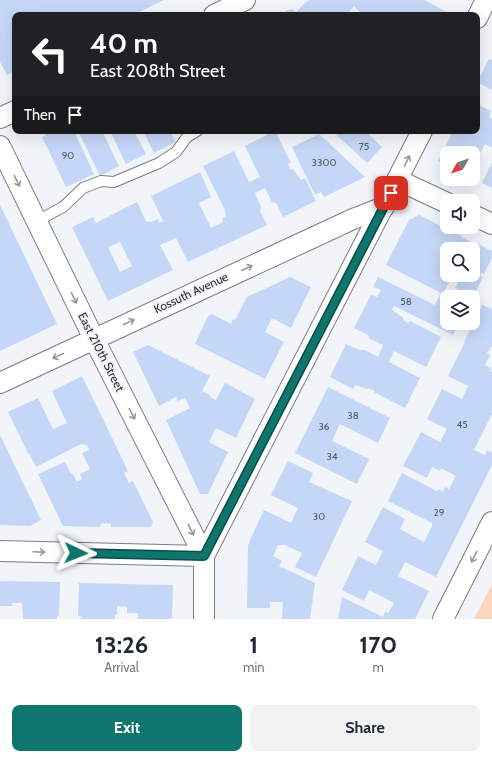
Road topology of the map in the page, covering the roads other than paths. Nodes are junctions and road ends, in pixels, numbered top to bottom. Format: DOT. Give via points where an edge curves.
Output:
graph roads {
  1 [pos="486,0"];
  2 [pos="480,12"];
  3 [pos="12,112"];
  4 [pos="0,118"];
  5 [pos="185,134"];
  6 [pos="421,134"];
  7 [pos="0,146"];
  8 [pos="398,180"];
  9 [pos="440,200"];
  10 [pos="384,207"];
  11 [pos="480,218"];
  12 [pos="37,221"];
  13 [pos="492,224"];
  14 [pos="94,339"];
  15 [pos="0,383"];
  16 [pos="492,522"];
  17 [pos="0,551"];
  18 [pos="204,556"];
  19 [pos="204,619"];
  20 [pos="444,619"];
  1 -- 2 [label="street"];
  3 -- 4 [label="street"];
  5 -- 12 [label="lane" via="176,152 159,164 114,182 101,181 83,188 63,207"];
  8 -- 6 [label="street, one-way"];
  7 -- 12 [label="street, East 210th Street, one-way"];
  8 -- 9 [label="street"];
  8 -- 10 [label="street"];
  14 -- 10 [label="street, Kossuth Avenue, one-way"];
  10 -- 18 [label="street"];
  11 -- 13 [label="street"];
  12 -- 14 [label="street, East 210th Street, one-way"];
  14 -- 15 [label="street, Kossuth Avenue, one-way"];
  14 -- 18 [label="street, East 210th Street, one-way"];
  16 -- 20 [label="street, one-way"];
  17 -- 18 [label="street, one-way"];
  18 -- 19 [label="street"];
}
